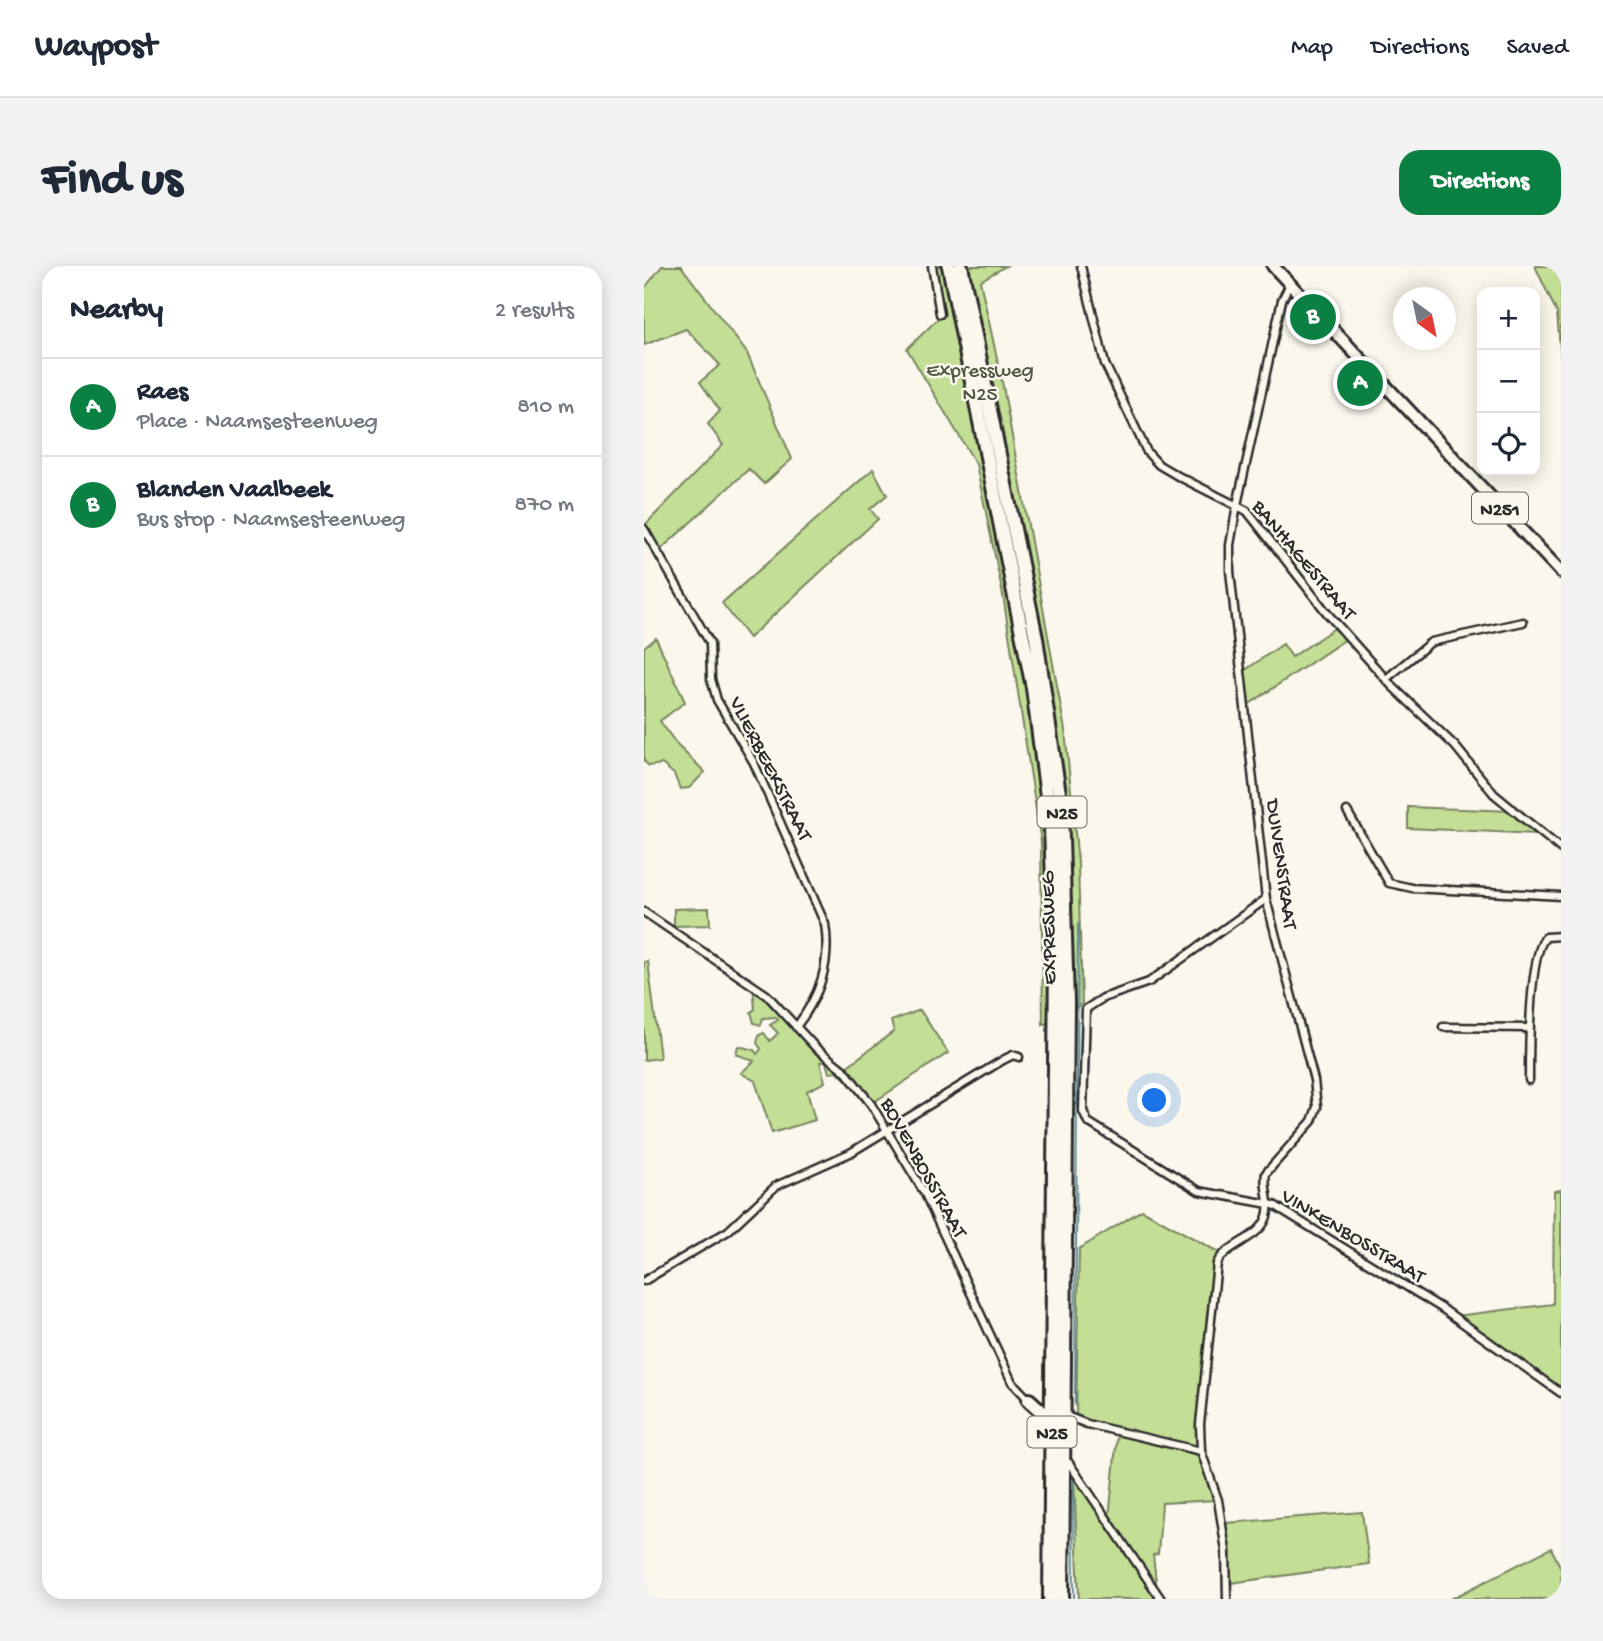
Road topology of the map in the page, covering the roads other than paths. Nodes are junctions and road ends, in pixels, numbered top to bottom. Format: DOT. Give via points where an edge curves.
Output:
graph roads {
  1 [pos="932,266"];
  2 [pos="949,266"];
  3 [pos="961,266"];
  4 [pos="1082,266"];
  5 [pos="1273,266"];
  6 [pos="1290,284"];
  7 [pos="940,314"];
  8 [pos="1237,505"];
  9 [pos="644,529"];
  10 [pos="1561,572"];
  11 [pos="1523,622"];
  12 [pos="1385,679"];
  13 [pos="1347,811"];
  14 [pos="1561,849"];
  15 [pos="1561,896"];
  16 [pos="1266,900"];
  17 [pos="644,912"];
  18 [pos="1561,936"];
  19 [pos="796,1027"];
  20 [pos="1443,1027"];
  21 [pos="1528,1028"];
  22 [pos="1019,1058"];
  23 [pos="1529,1080"];
  24 [pos="889,1130"];
  25 [pos="1268,1202"];
  26 [pos="644,1281"];
  27 [pos="1561,1392"];
  28 [pos="1053,1395"];
  29 [pos="1028,1401"];
  30 [pos="1063,1421"];
  31 [pos="1201,1451"];
  32 [pos="1069,1463"];
  33 [pos="1050,1599"];
  34 [pos="1062,1599"];
  35 [pos="1161,1599"];
  36 [pos="1227,1599"];
  1 -- 7 [label="street"];
  2 -- 28 [label="highway, EXPRESWEG / N25" via="1033,688 1050,819 1055,960"];
  3 -- 30 [label="highway, EXPRESWEG / N25" via="1036,638 1062,807 1067,917"];
  4 -- 8 [label="street, BANHAGESTRAAT" via="1105,364 1147,452 1159,465"];
  5 -- 6 [label="main road, N251"];
  6 -- 8 [label="street, DUIVENSTRAAT" via="1282,300"];
  6 -- 10 [label="main road, N251"];
  8 -- 12 [label="street, BANHAGESTRAAT" via="1247,511"];
  8 -- 16 [label="street, DUIVENSTRAAT" via="1230,571"];
  9 -- 19 [label="street, VLIERBEEKSTRAAT" via="710,643 711,680 717,700 754,763 825,924 821,988"];
  11 -- 12 [label="street" via="1431,642"];
  12 -- 14 [label="street, BANHAGESTRAAT" via="1455,746 1494,794"];
  13 -- 15 [label="street" via="1389,883 1420,889"];
  16 -- 25 [label="street, DUIVENSTRAAT" via="1317,1099 1312,1121 1266,1172"];
  16 -- 25 [label="street, VINKENBOSSTRAAT" via="1149,982 1086,1009 1083,1111 1088,1122 1199,1191"];
  17 -- 19 [label="street, BOVENBOSSTRAAT" via="767,995"];
  18 -- 21 [label="street" via="1542,941"];
  19 -- 24 [label="street, BOVENBOSSTRAAT" via="845,1070"];
  20 -- 21 [label="street"];
  21 -- 23 [label="street"];
  22 -- 24 [label="street" via="1013,1055 1003,1060"];
  24 -- 26 [label="street" via="776,1186 728,1231"];
  24 -- 29 [label="street, BOVENBOSSTRAAT" via="925,1194 1012,1382"];
  25 -- 27 [label="street, VINKENBOSSTRAAT" via="1443,1309"];
  25 -- 31 [label="street, DUIVENSTRAAT" via="1263,1225 1222,1254 1217,1263"];
  28 -- 29 [label="highway" via="1045,1402"];
  28 -- 30 [label="highway, EXPRESWEG / N25"];
  29 -- 30 [label="highway"];
  30 -- 31 [label="street"];
  30 -- 33 [label="highway, EXPRESWEG / N25"];
  30 -- 34 [label="highway, EXPRESWEG / N25"];
  31 -- 36 [label="street, DUIVENSTRAAT" via="1218,1500"];
  32 -- 35 [label="street"];
}
